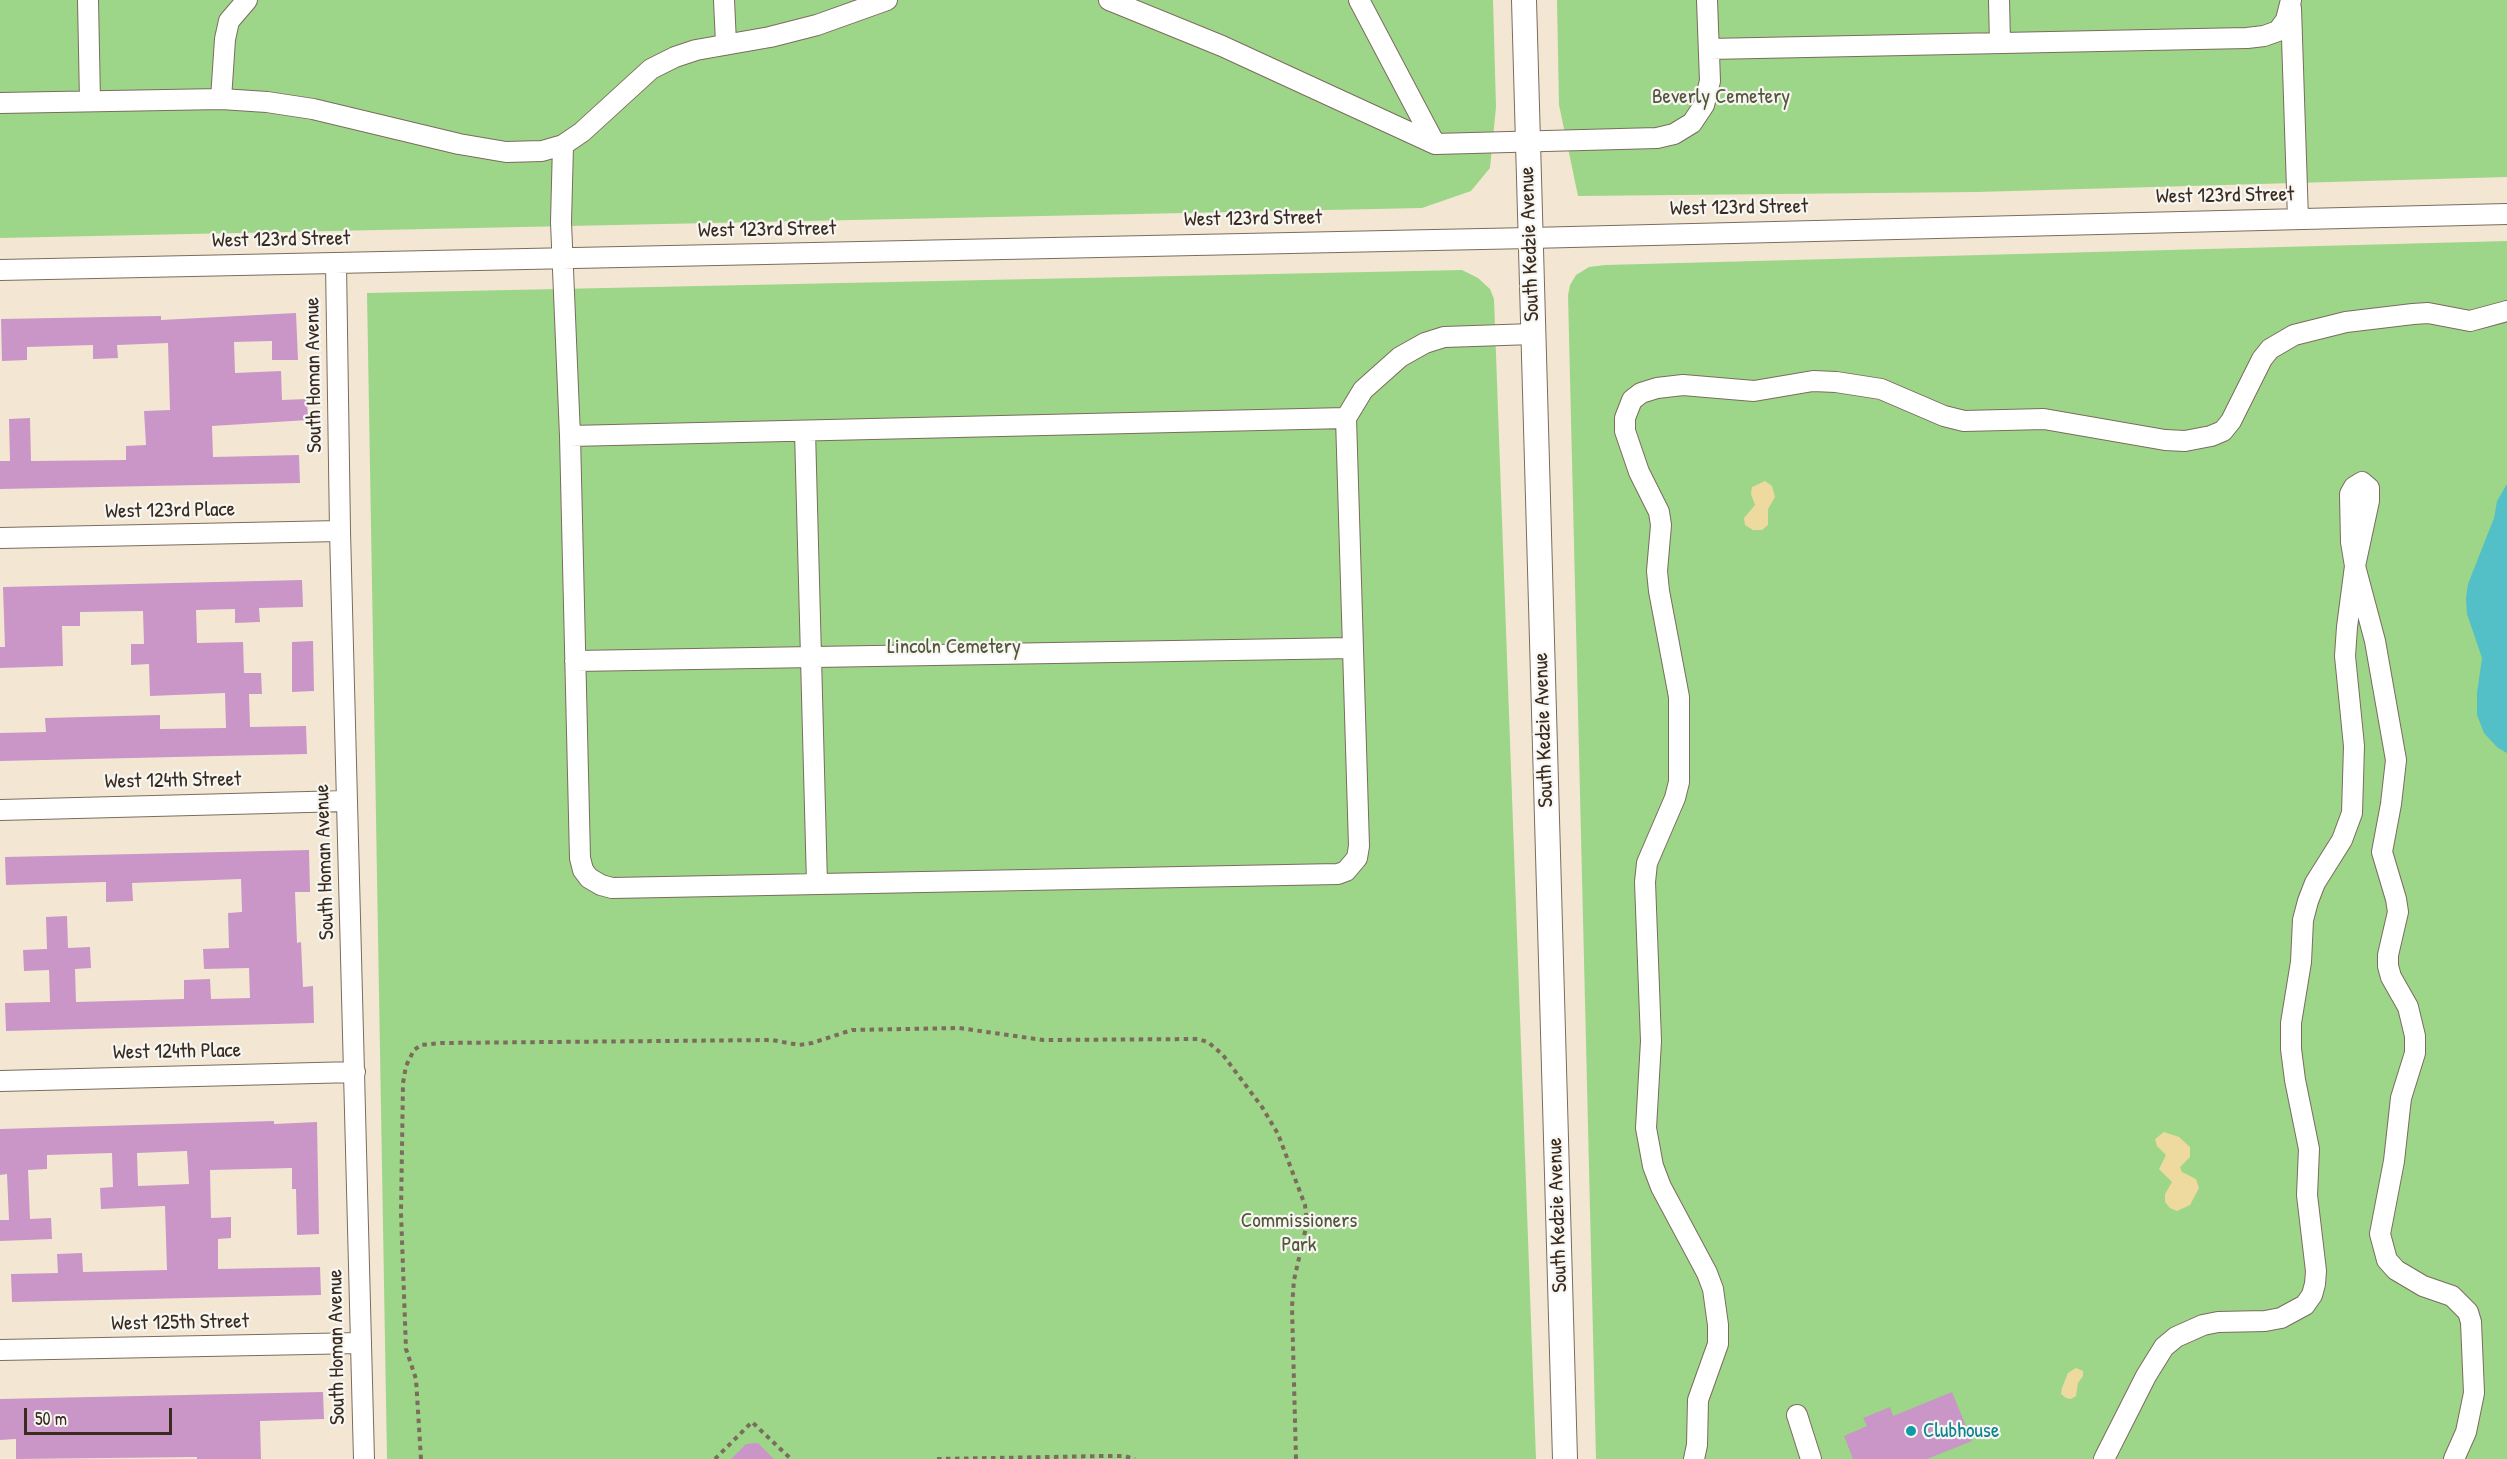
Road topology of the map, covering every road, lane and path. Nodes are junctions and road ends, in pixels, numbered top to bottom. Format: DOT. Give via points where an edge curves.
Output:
graph roads {
  1 [pos="88,0"];
  2 [pos="247,0"];
  3 [pos="724,0"];
  4 [pos="887,0"];
  5 [pos="1109,0"];
  6 [pos="1359,0"];
  7 [pos="1524,0"];
  8 [pos="1707,0"];
  9 [pos="1999,0"];
  10 [pos="2291,1"];
  11 [pos="726,43"];
  12 [pos="2000,43"];
  13 [pos="1709,49"];
  14 [pos="221,99"];
  15 [pos="90,101"];
  16 [pos="0,103"];
  17 [pos="1528,142"];
  18 [pos="1435,144"];
  19 [pos="563,145"];
  20 [pos="2507,214"];
  21 [pos="2298,219"];
  22 [pos="1530,238"];
  23 [pos="563,258"];
  24 [pos="336,263"];
  25 [pos="0,270"];
  26 [pos="2507,311"];
  27 [pos="1533,334"];
  28 [pos="1347,418"];
  29 [pos="805,431"];
  30 [pos="570,436"];
  31 [pos="340,531"];
  32 [pos="0,538"];
  33 [pos="1353,648"];
  34 [pos="812,657"];
  35 [pos="575,661"];
  36 [pos="346,801"];
  37 [pos="0,810"];
  38 [pos="817,884"];
  39 [pos="355,1072"];
  40 [pos="0,1081"];
  41 [pos="361,1342"];
  42 [pos="0,1350"];
  43 [pos="1797,1415"];
  44 [pos="364,1459"];
  45 [pos="421,1459"];
  46 [pos="716,1459"];
  47 [pos="791,1459"];
  48 [pos="937,1459"];
  49 [pos="1135,1459"];
  50 [pos="1296,1459"];
  51 [pos="1565,1459"];
  52 [pos="1694,1459"];
  53 [pos="1811,1459"];
  54 [pos="2104,1459"];
  55 [pos="2454,1459"];
  1 -- 15 [label="street"];
  2 -- 14 [label="street" via="229,21"];
  3 -- 11 [label="street"];
  4 -- 11 [label="street" via="817,25"];
  5 -- 18 [label="street" via="1221,46"];
  6 -- 18 [label="street"];
  7 -- 17 [label="main road, South Kedzie Avenue"];
  8 -- 13 [label="street"];
  9 -- 12 [label="street"];
  10 -- 12 [label="street" via="2278,31 2264,36"];
  10 -- 21 [label="street"];
  11 -- 19 [label="street" via="675,57 651,69"];
  12 -- 13 [label="street"];
  13 -- 17 [label="street" via="1710,81 1704,105 1692,123 1674,134 1657,138"];
  14 -- 15 [label="street"];
  14 -- 19 [label="street" via="313,109 506,152 542,151"];
  15 -- 16 [label="street"];
  17 -- 18 [label="street"];
  17 -- 22 [label="main road, South Kedzie Avenue"];
  19 -- 23 [label="street"];
  20 -- 21 [label="street, West 123rd Street"];
  21 -- 22 [label="street, West 123rd Street"];
  22 -- 23 [label="street, West 123rd Street"];
  22 -- 27 [label="main road, South Kedzie Avenue"];
  23 -- 24 [label="street, West 123rd Street"];
  23 -- 30 [label="street"];
  24 -- 25 [label="street, West 123rd Street"];
  24 -- 31 [label="street, South Homan Avenue"];
  26 -- 52 [label="street" via="2470,321 2413,314 2346,322 2294,335 2270,349 2262,359 2223,431 2185,441 2044,419 1964,421 1944,417 1898,394 1836,382 1813,381 1754,391 1683,385 1657,388 1632,400 1625,431 1659,513 1659,591 1679,697 1679,782 1647,863 1645,882 1651,1041 1646,1128 1661,1187 1713,1289 1718,1325 1718,1344 1698,1400"];
  27 -- 28 [label="street" via="1444,337 1425,343 1400,357 1362,390"];
  27 -- 51 [label="main road, South Kedzie Avenue"];
  28 -- 29 [label="street"];
  28 -- 33 [label="street"];
  29 -- 30 [label="street"];
  29 -- 34 [label="street"];
  30 -- 35 [label="street"];
  31 -- 32 [label="street, West 123rd Place"];
  31 -- 36 [label="street, South Homan Avenue"];
  33 -- 34 [label="street"];
  33 -- 38 [label="street" via="1359,846 1357,858 1347,872"];
  34 -- 35 [label="street"];
  34 -- 38 [label="street"];
  35 -- 38 [label="street" via="580,858 590,878 612,888"];
  36 -- 37 [label="street, West 124th Street"];
  36 -- 39 [label="street, South Homan Avenue"];
  39 -- 40 [label="street, West 124th Place"];
  39 -- 41 [label="street, South Homan Avenue"];
  41 -- 42 [label="street, West 125th Street"];
  41 -- 44 [label="street, South Homan Avenue"];
  43 -- 53 [label="street"];
  45 -- 50 [label="path" via="416,1379 406,1349 401,1213 403,1083 414,1050 421,1045 441,1043 772,1040 798,1045 852,1030 959,1028 1043,1040 1198,1039 1223,1055 1278,1134 1305,1205 1307,1223 1292,1307"];
  46 -- 47 [label="path" via="752,1422"];
  48 -- 49 [label="path"];
  54 -- 55 [label="street" via="2146,1376 2164,1347 2176,1337 2203,1325 2281,1318 2305,1305 2312,1295 2316,1270 2307,1195 2309,1149 2295,1080 2291,1023 2308,901 2342,840 2352,813 2354,746 2345,656 2355,566 2375,641 2396,760 2382,852 2398,912 2388,966 2408,1007 2415,1036 2380,1234 2387,1260 2396,1270 2423,1286 2452,1296 2472,1322 2474,1393 2466,1432"];
}
